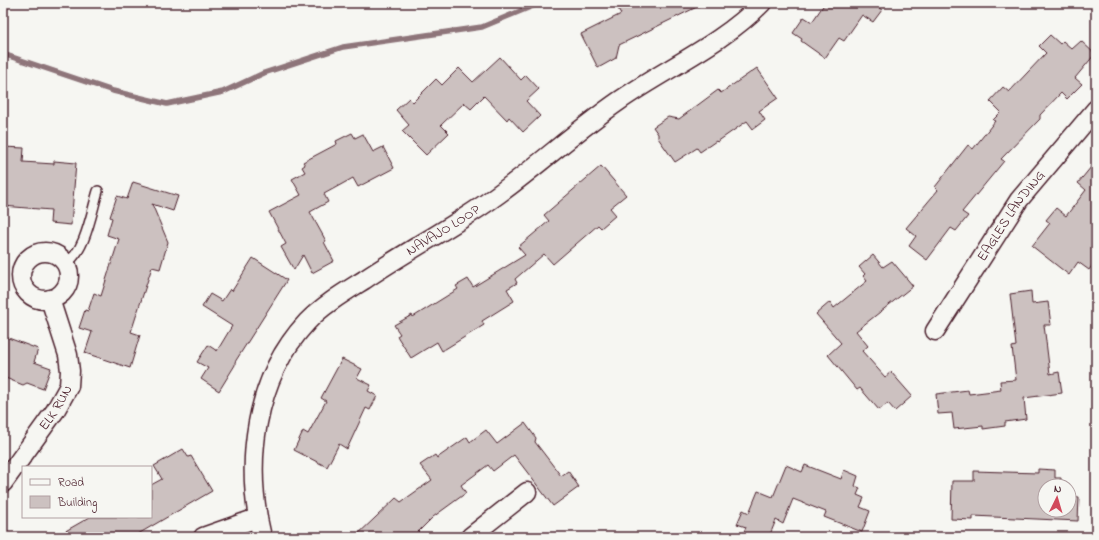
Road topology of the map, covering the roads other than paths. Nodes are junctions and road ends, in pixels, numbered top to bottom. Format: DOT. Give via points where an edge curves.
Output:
graph roads {
  1 [pos="762,3"];
  2 [pos="1096,109"];
  3 [pos="98,190"];
  4 [pos="65,263"];
  5 [pos="50,299"];
  6 [pos="936,331"];
  7 [pos="3,483"];
  8 [pos="527,492"];
  9 [pos="257,518"];
  10 [pos="203,537"];
  11 [pos="262,537"];
  12 [pos="470,537"];
  1 -- 9 [label="street, NAVAJO LOOP" via="727,34 643,84 595,118 511,187 348,290 308,321 281,358 261,406 254,453"];
  2 -- 6 [label="street, EAGLES LANDING" via="1019,200"];
  3 -- 4 [label="lane" via="82,243 72,260"];
  4 -- 5 [label="street" via="67,285 60,294"];
  4 -- 5 [label="street" via="58,256 43,252 28,258 22,267 22,282 26,291 40,299"];
  5 -- 7 [label="street, ELK RUN" via="68,355 69,386 55,411"];
  8 -- 12 [label="street"];
  9 -- 10 [label="street"];
  9 -- 11 [label="street, NAVAJO LOOP"];
}
